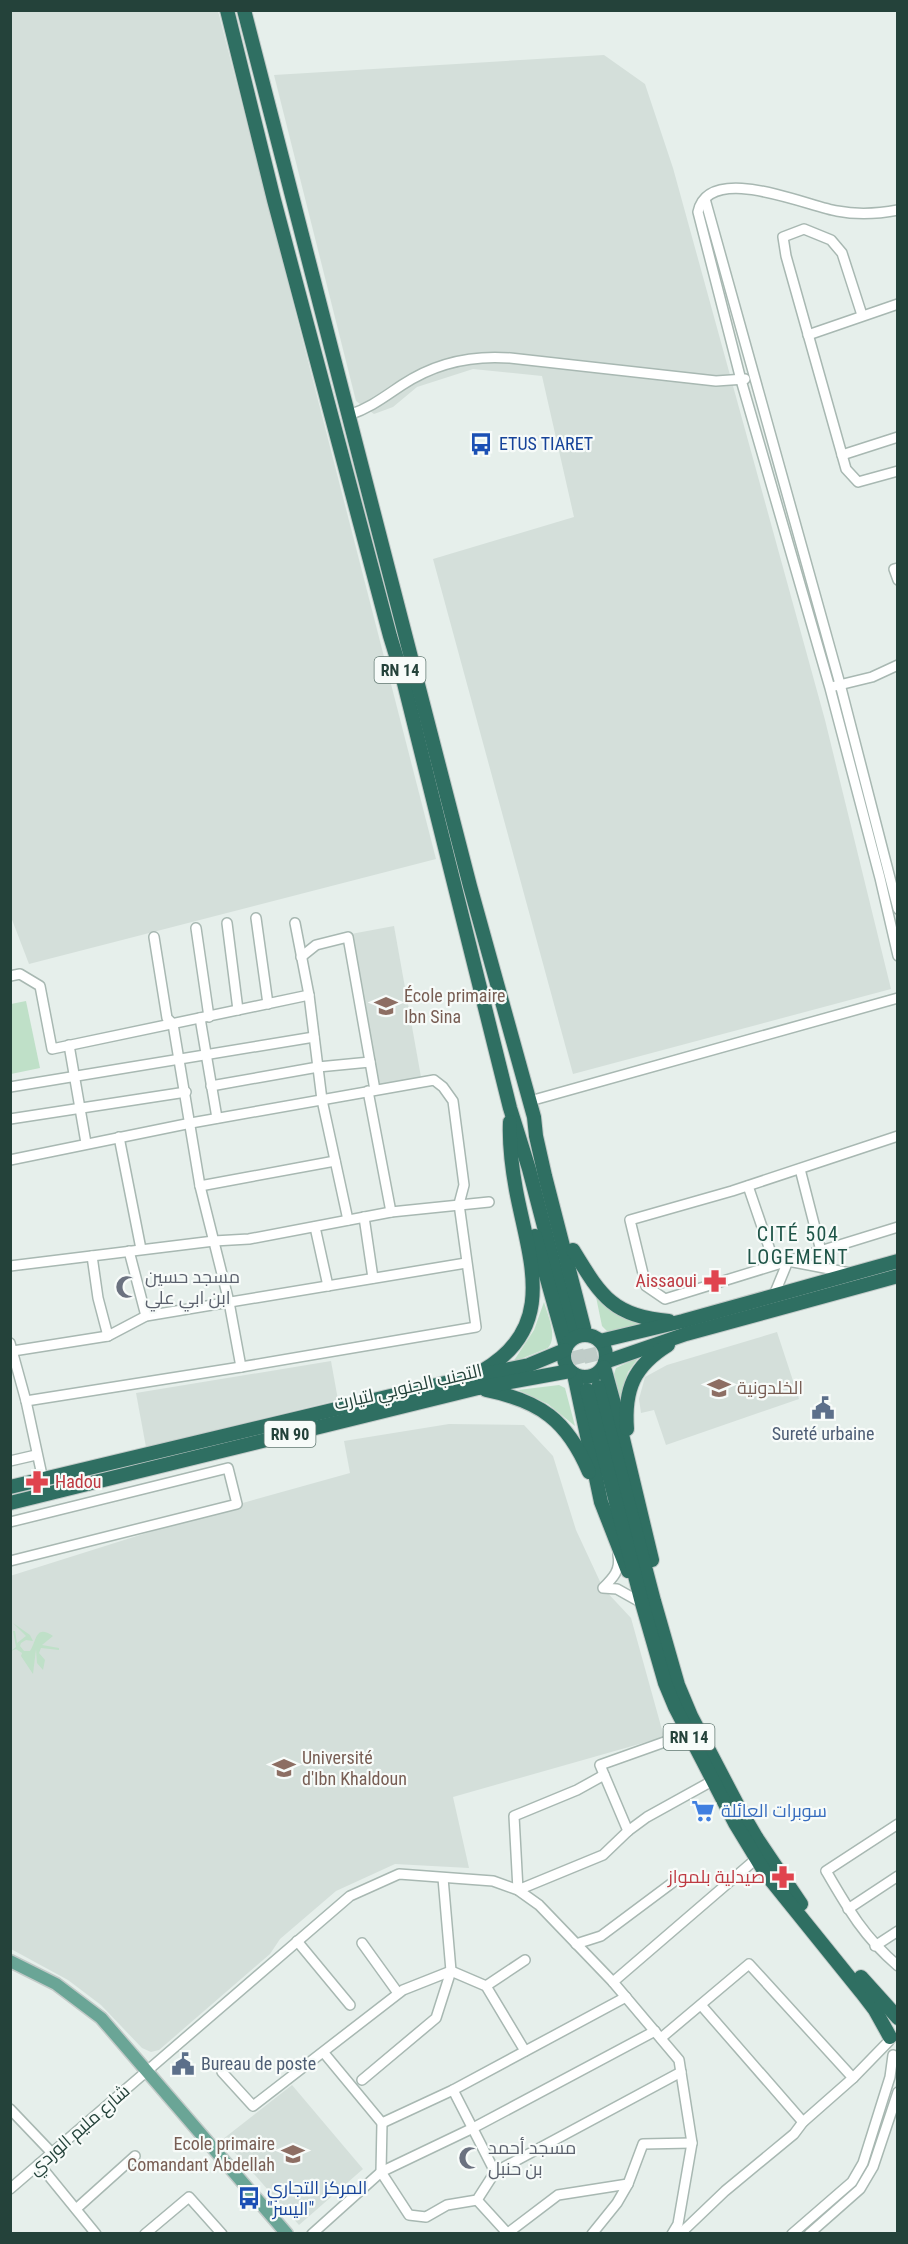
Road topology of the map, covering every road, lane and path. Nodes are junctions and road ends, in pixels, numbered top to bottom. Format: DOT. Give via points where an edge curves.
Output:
graph roads {
  1 [pos="227,10"];
  2 [pos="244,10"];
  3 [pos="705,199"];
  4 [pos="897,210"];
  5 [pos="897,304"];
  6 [pos="862,315"];
  7 [pos="808,335"];
  8 [pos="754,377"];
  9 [pos="741,380"];
  10 [pos="349,414"];
  11 [pos="897,437"];
  12 [pos="842,455"];
  13 [pos="897,471"];
  14 [pos="804,559"];
  15 [pos="793,562"];
  16 [pos="897,568"];
  17 [pos="897,580"];
  18 [pos="405,632"];
  19 [pos="390,636"];
  20 [pos="897,665"];
  21 [pos="840,684"];
  22 [pos="830,688"];
  23 [pos="871,802"];
  24 [pos="861,805"];
  25 [pos="897,909"];
  26 [pos="256,918"];
  27 [pos="227,922"];
  28 [pos="295,923"];
  29 [pos="196,928"];
  30 [pos="154,938"];
  31 [pos="897,956"];
  32 [pos="301,957"];
  33 [pos="10,976"];
  34 [pos="309,995"];
  35 [pos="897,998"];
  36 [pos="268,1004"];
  37 [pos="238,1010"];
  38 [pos="205,1018"];
  39 [pos="173,1024"];
  40 [pos="314,1036"];
  41 [pos="69,1046"];
  42 [pos="206,1054"];
  43 [pos="179,1060"];
  44 [pos="370,1062"];
  45 [pos="318,1067"];
  46 [pos="73,1077"];
  47 [pos="211,1086"];
  48 [pos="10,1087"];
  49 [pos="371,1091"];
  50 [pos="186,1092"];
  51 [pos="322,1100"];
  52 [pos="530,1101"];
  53 [pos="510,1107"];
  54 [pos="79,1108"];
  55 [pos="217,1118"];
  56 [pos="534,1118"];
  57 [pos="10,1119"];
  58 [pos="191,1123"];
  59 [pos="897,1136"];
  60 [pos="119,1137"];
  61 [pos="86,1143"];
  62 [pos="10,1160"];
  63 [pos="335,1161"];
  64 [pos="800,1169"];
  65 [pos="201,1186"];
  66 [pos="748,1186"];
  67 [pos="489,1202"];
  68 [pos="459,1204"];
  69 [pos="391,1212"];
  70 [pos="364,1217"];
  71 [pos="348,1220"];
  72 [pos="315,1227"];
  73 [pos="897,1227"];
  74 [pos="214,1241"];
  75 [pos="141,1250"];
  76 [pos="573,1250"];
  77 [pos="129,1251"];
  78 [pos="821,1251"];
  79 [pos="92,1256"];
  80 [pos="788,1261"];
  81 [pos="897,1261"];
  82 [pos="466,1263"];
  83 [pos="10,1266"];
  84 [pos="853,1273"];
  85 [pos="897,1276"];
  86 [pos="373,1278"];
  87 [pos="328,1286"];
  88 [pos="774,1295"];
  89 [pos="229,1302"];
  90 [pos="146,1316"];
  91 [pos="684,1328"];
  92 [pos="587,1334"];
  93 [pos="108,1336"];
  94 [pos="12,1347"];
  95 [pos="565,1348"];
  96 [pos="604,1364"];
  97 [pos="241,1367"];
  98 [pos="572,1372"];
  99 [pos="474,1383"];
  100 [pos="22,1386"];
  101 [pos="593,1388"];
  102 [pos="10,1389"];
  103 [pos="26,1401"];
  104 [pos="36,1455"];
  105 [pos="10,1461"];
  106 [pos="43,1480"];
  107 [pos="10,1487"];
  108 [pos="637,1490"];
  109 [pos="601,1502"];
  110 [pos="10,1503"];
  111 [pos="10,1522"];
  112 [pos="617,1547"];
  113 [pos="10,1561"];
  114 [pos="648,1602"];
  115 [pos="687,1734"];
  116 [pos="604,1775"];
  117 [pos="712,1781"];
  118 [pos="897,1824"];
  119 [pos="628,1831"];
  120 [pos="756,1859"];
  121 [pos="897,1876"];
  122 [pos="443,1878"];
  123 [pos="676,1880"];
  124 [pos="518,1890"];
  125 [pos="848,1909"];
  126 [pos="897,1931"];
  127 [pos="297,1941"];
  128 [pos="362,1943"];
  129 [pos="576,1944"];
  130 [pos="875,1946"];
  131 [pos="525,1960"];
  132 [pos="10,1961"];
  133 [pos="897,1966"];
  134 [pos="451,1971"];
  135 [pos="613,1982"];
  136 [pos="486,1986"];
  137 [pos="398,1993"];
  138 [pos="626,1997"];
  139 [pos="350,2005"];
  140 [pos="701,2005"];
  141 [pos="897,2018"];
  142 [pos="658,2034"];
  143 [pos="892,2035"];
  144 [pos="525,2051"];
  145 [pos="324,2053"];
  146 [pos="895,2056"];
  147 [pos="148,2071"];
  148 [pos="222,2072"];
  149 [pos="681,2072"];
  150 [pos="853,2078"];
  151 [pos="362,2080"];
  152 [pos="453,2090"];
  153 [pos="897,2092"];
  154 [pos="10,2109"];
  155 [pos="802,2122"];
  156 [pos="382,2123"];
  157 [pos="472,2128"];
  158 [pos="692,2143"];
  159 [pos="52,2154"];
  160 [pos="135,2156"];
  161 [pos="863,2163"];
  162 [pos="39,2164"];
  163 [pos="873,2167"];
  164 [pos="381,2172"];
  165 [pos="495,2172"];
  166 [pos="628,2184"];
  167 [pos="10,2189"];
  168 [pos="477,2200"];
  169 [pos="76,2209"];
  170 [pos="146,2233"];
  171 [pos="508,2233"];
  172 [pos="96,2234"];
  173 [pos="222,2234"];
  174 [pos="287,2234"];
  175 [pos="312,2234"];
  176 [pos="592,2234"];
  177 [pos="672,2234"];
  178 [pos="680,2234"];
  179 [pos="792,2234"];
  180 [pos="809,2234"];
  1 -- 19 [label="highway, RN 14"];
  2 -- 10 [label="highway, RN 14"];
  3 -- 4 [label="street" via="717,190 739,189 762,191 840,212 873,214"];
  3 -- 8 [label="street"];
  3 -- 9 [label="street" via="698,212"];
  5 -- 6 [label="street"];
  6 -- 7 [label="street"];
  6 -- 7 [label="street" via="842,253 831,240 804,229 783,237"];
  7 -- 12 [label="street"];
  8 -- 9 [label="street"];
  8 -- 14 [label="street"];
  9 -- 10 [label="street" via="716,381 481,357 453,361 426,371 371,406"];
  9 -- 15 [label="street"];
  10 -- 18 [label="highway, RN 14"];
  11 -- 12 [label="street"];
  12 -- 13 [label="street" via="846,469 858,482"];
  14 -- 15 [label="street"];
  14 -- 21 [label="street"];
  15 -- 22 [label="street"];
  16 -- 17 [label="street"];
  18 -- 19 [label="highway, RN 14"];
  18 -- 52 [label="highway, RN 14"];
  19 -- 53 [label="highway, RN 14"];
  20 -- 21 [label="street"];
  21 -- 22 [label="street"];
  21 -- 23 [label="street"];
  22 -- 24 [label="street"];
  23 -- 24 [label="street"];
  23 -- 25 [label="street"];
  24 -- 31 [label="street"];
  26 -- 36 [label="street"];
  27 -- 37 [label="street"];
  28 -- 32 [label="street"];
  29 -- 38 [label="street"];
  30 -- 39 [label="street" via="168,1018"];
  32 -- 34 [label="street"];
  32 -- 44 [label="street" via="316,945 348,937"];
  33 -- 41 [label="street" via="20,974 40,986 52,1049"];
  34 -- 36 [label="street"];
  34 -- 40 [label="street"];
  35 -- 52 [label="street"];
  36 -- 37 [label="street"];
  37 -- 38 [label="street"];
  38 -- 39 [label="street"];
  38 -- 42 [label="street"];
  39 -- 41 [label="street"];
  39 -- 43 [label="street"];
  40 -- 42 [label="street"];
  40 -- 45 [label="street"];
  41 -- 46 [label="street"];
  42 -- 43 [label="street"];
  42 -- 47 [label="street"];
  43 -- 46 [label="street"];
  43 -- 50 [label="street"];
  44 -- 45 [label="street"];
  44 -- 49 [label="street"];
  45 -- 47 [label="street"];
  45 -- 51 [label="street"];
  46 -- 48 [label="street"];
  46 -- 54 [label="street"];
  47 -- 55 [label="street"];
  49 -- 51 [label="street"];
  49 -- 68 [label="street" via="434,1080 443,1087 453,1101 464,1185"];
  49 -- 69 [label="street"];
  50 -- 54 [label="street"];
  50 -- 58 [label="street"];
  51 -- 55 [label="street"];
  51 -- 63 [label="street"];
  52 -- 56 [label="highway, RN 14"];
  53 -- 92 [label="highway, RN 14"];
  53 -- 95 [label="highway" via="525,1200"];
  53 -- 99 [label="highway" via="516,1190 534,1276 533,1295 521,1335"];
  54 -- 57 [label="street"];
  54 -- 61 [label="street"];
  55 -- 58 [label="street"];
  56 -- 76 [label="highway"];
  56 -- 92 [label="highway, RN 14" via="545,1176"];
  58 -- 60 [label="street"];
  58 -- 65 [label="street"];
  59 -- 64 [label="street"];
  60 -- 61 [label="street"];
  60 -- 75 [label="street"];
  61 -- 62 [label="street"];
  63 -- 65 [label="street"];
  63 -- 71 [label="street"];
  64 -- 66 [label="street"];
  64 -- 78 [label="street"];
  65 -- 74 [label="street"];
  66 -- 80 [label="street" via="771,1253"];
  66 -- 80 [label="street" via="630,1220 646,1286 665,1299"];
  67 -- 68 [label="street"];
  68 -- 69 [label="street"];
  68 -- 82 [label="street"];
  69 -- 70 [label="street"];
  70 -- 71 [label="street"];
  70 -- 86 [label="street"];
  71 -- 72 [label="street"];
  72 -- 74 [label="street"];
  72 -- 87 [label="street"];
  73 -- 78 [label="street"];
  74 -- 75 [label="street"];
  74 -- 89 [label="street"];
  75 -- 77 [label="street"];
  76 -- 91 [label="highway" via="606,1298 641,1317"];
  76 -- 92 [label="highway"];
  77 -- 79 [label="street"];
  77 -- 90 [label="street"];
  78 -- 80 [label="street"];
  79 -- 83 [label="street"];
  79 -- 93 [label="street"];
  80 -- 84 [label="street"];
  80 -- 88 [label="street"];
  81 -- 84 [label="highway"];
  82 -- 86 [label="street"];
  82 -- 97 [label="street" via="476,1327"];
  84 -- 88 [label="highway"];
  85 -- 91 [label="highway"];
  86 -- 87 [label="street"];
  87 -- 89 [label="street"];
  88 -- 91 [label="highway"];
  89 -- 90 [label="street"];
  89 -- 97 [label="street"];
  90 -- 93 [label="street"];
  91 -- 92 [label="highway"];
  91 -- 96 [label="highway"];
  91 -- 108 [label="highway" via="650,1357 631,1385 626,1416"];
  92 -- 95 [label="highway" via="578,1336"];
  92 -- 96 [label="highway" via="606,1351"];
  93 -- 94 [label="street"];
  94 -- 100 [label="street"];
  95 -- 98 [label="highway" via="565,1361"];
  95 -- 99 [label="highway, التجنب الجنوبي لتيارت / RN 90"];
  96 -- 98 [label="highway" via="593,1376"];
  96 -- 108 [label="highway"];
  97 -- 103 [label="street"];
  98 -- 99 [label="highway, التجنب الجنوبي لتيارت / RN 90"];
  98 -- 109 [label="highway"];
  99 -- 106 [label="highway, التجنب الجنوبي لتيارت / RN 90"];
  99 -- 109 [label="highway" via="520,1398 553,1418 575,1442"];
  99 -- 110 [label="highway, التجنب الجنوبي لتيارت / RN 90"];
  100 -- 102 [label="street"];
  100 -- 103 [label="street"];
  101 -- 114 [label="highway, RN 14"];
  103 -- 104 [label="street"];
  104 -- 105 [label="street"];
  104 -- 106 [label="street"];
  106 -- 107 [label="highway, التجنب الجنوبي لتيارت / RN 90"];
  108 -- 114 [label="highway" via="654,1568"];
  109 -- 112 [label="highway"];
  111 -- 113 [label="street" via="228,1468 237,1504"];
  112 -- 114 [label="highway"];
  112 -- 114 [label="street" via="620,1563 616,1575 603,1588 617,1589"];
  114 -- 115 [label="highway, RN 14" via="665,1683"];
  114 -- 141 [label="highway, RN 14" via="691,1716 756,1837 798,1901"];
  115 -- 116 [label="street" via="600,1764"];
  115 -- 117 [label="highway, RN 14"];
  116 -- 119 [label="street"];
  116 -- 124 [label="street" via="514,1816"];
  117 -- 119 [label="street"];
  117 -- 120 [label="highway, RN 14"];
  118 -- 125 [label="street" via="826,1871"];
  119 -- 124 [label="street" via="603,1856"];
  120 -- 135 [label="street"];
  120 -- 143 [label="highway, RN 14"];
  121 -- 125 [label="street"];
  122 -- 124 [label="street, شارع مليم الوردي" via="493,1881"];
  122 -- 127 [label="street, شارع مليم الوردي" via="399,1874 351,1896"];
  122 -- 134 [label="street"];
  123 -- 129 [label="street" via="601,1936"];
  124 -- 129 [label="street, شارع مليم الوردي" via="539,1905"];
  125 -- 130 [label="street"];
  126 -- 130 [label="street"];
  127 -- 139 [label="street"];
  127 -- 147 [label="street, شارع مليم الوردي"];
  128 -- 137 [label="street"];
  129 -- 135 [label="street, شارع مليم الوردي"];
  130 -- 133 [label="street"];
  131 -- 136 [label="street"];
  132 -- 147 [label="main road" via="77,1999 100,2018"];
  134 -- 136 [label="street"];
  134 -- 137 [label="street"];
  134 -- 151 [label="street" via="436,2018"];
  135 -- 138 [label="street, شارع مليم الوردي"];
  136 -- 144 [label="street"];
  137 -- 145 [label="street"];
  138 -- 142 [label="street, شارع مليم الوردي"];
  138 -- 144 [label="street"];
  140 -- 142 [label="street"];
  140 -- 150 [label="street" via="749,1964"];
  140 -- 155 [label="street"];
  142 -- 149 [label="street, شارع مليم الوردي" via="679,2060"];
  142 -- 157 [label="street"];
  143 -- 146 [label="street"];
  143 -- 150 [label="street"];
  144 -- 152 [label="street"];
  145 -- 148 [label="street" via="253,2106"];
  145 -- 156 [label="street"];
  146 -- 161 [label="street"];
  147 -- 159 [label="street, شارع مليم الوردي"];
  147 -- 174 [label="main road"];
  149 -- 158 [label="street, شارع مليم الوردي"];
  149 -- 165 [label="street"];
  150 -- 155 [label="street"];
  152 -- 156 [label="street"];
  152 -- 157 [label="street"];
  153 -- 163 [label="street"];
  154 -- 159 [label="street"];
  155 -- 178 [label="street" via="794,2134"];
  156 -- 164 [label="street"];
  157 -- 164 [label="street"];
  157 -- 165 [label="street"];
  158 -- 166 [label="street" via="643,2144"];
  158 -- 177 [label="street, شارع مليم الوردي" via="678,2224"];
  159 -- 162 [label="street, شارع مليم الوردي"];
  160 -- 169 [label="street"];
  161 -- 163 [label="street"];
  161 -- 179 [label="street" via="852,2182"];
  162 -- 167 [label="street, شارع مليم الوردي"];
  162 -- 169 [label="street"];
  163 -- 180 [label="street" via="860,2189"];
  164 -- 168 [label="street" via="409,2215 426,2217 447,2205"];
  164 -- 175 [label="street"];
  165 -- 168 [label="street"];
  166 -- 171 [label="street" via="558,2195"];
  166 -- 176 [label="street"];
  168 -- 171 [label="street"];
  169 -- 172 [label="street"];
  170 -- 173 [label="street" via="189,2197"];
}
